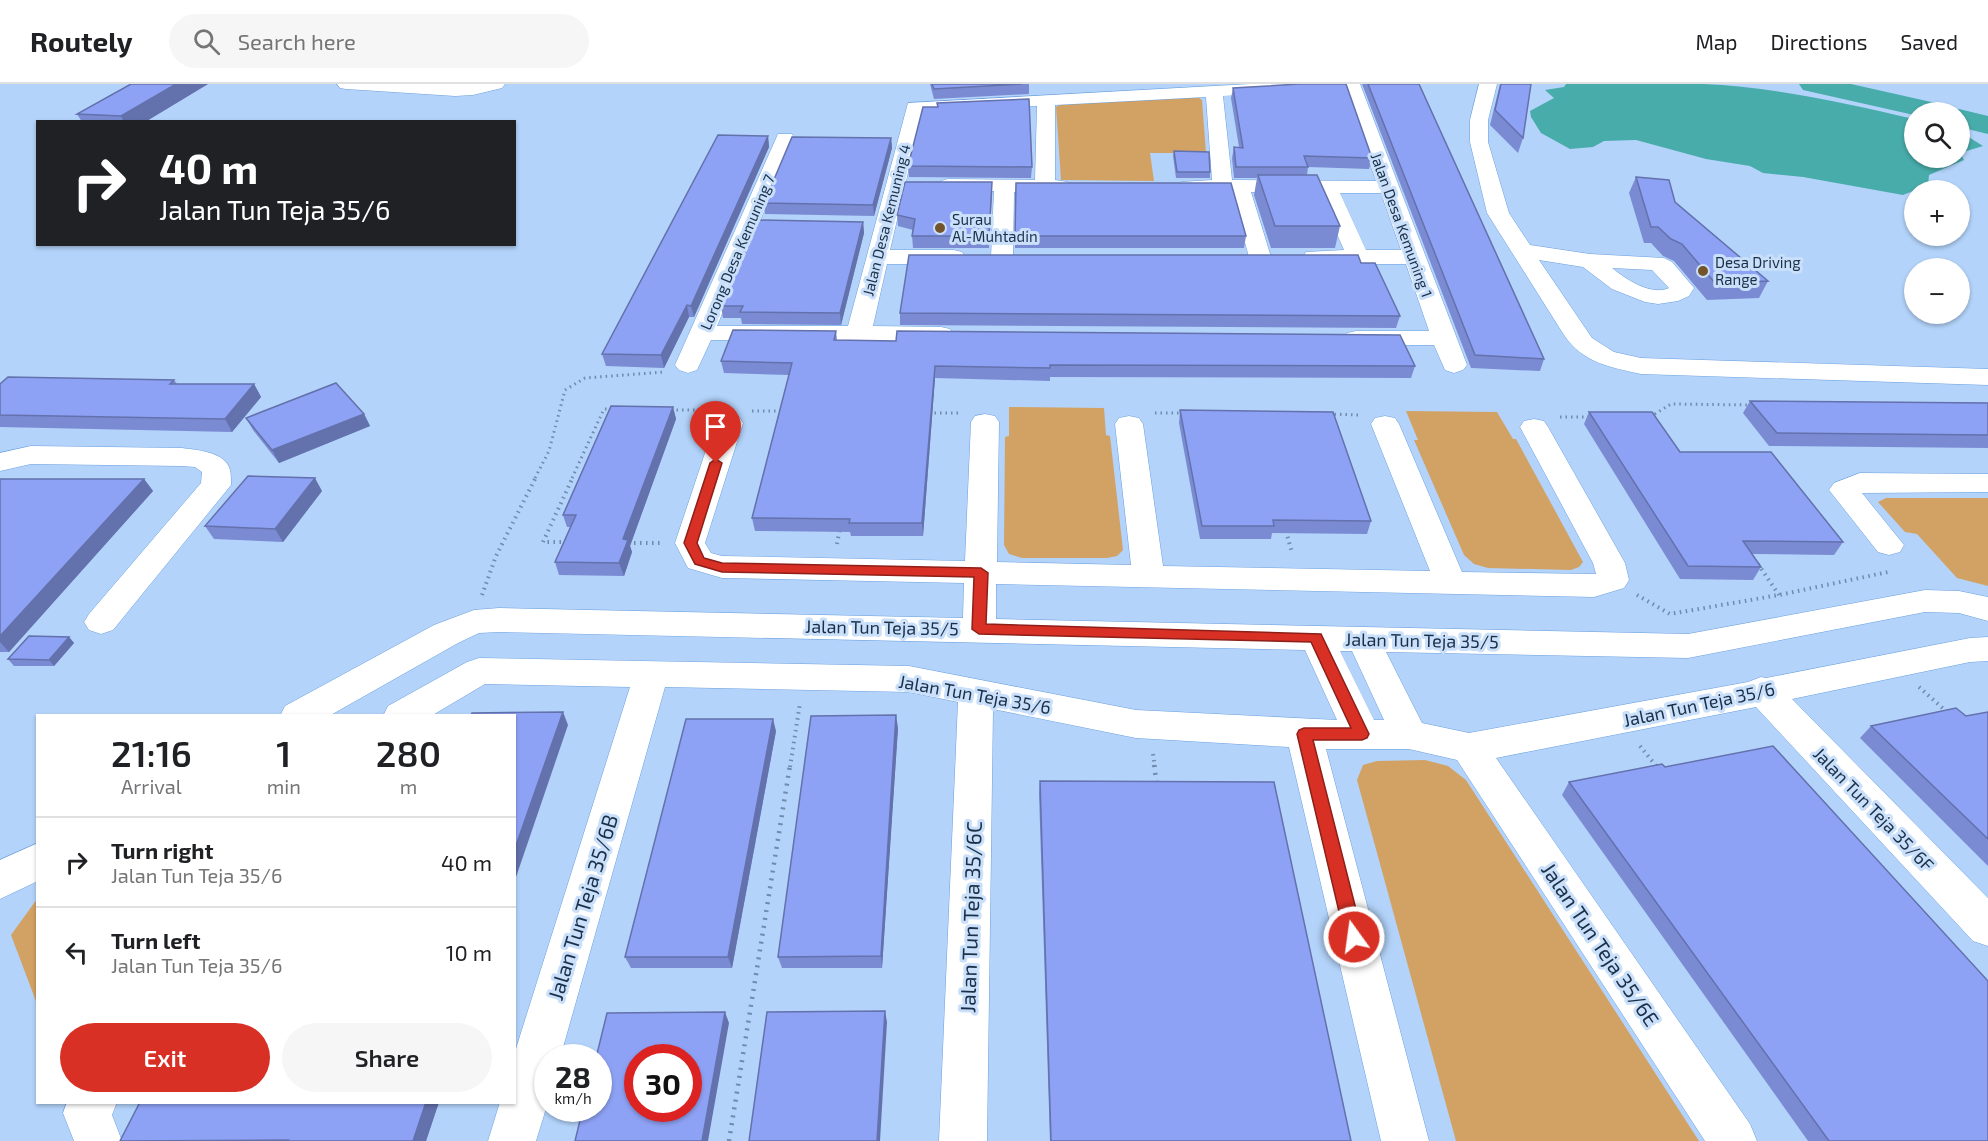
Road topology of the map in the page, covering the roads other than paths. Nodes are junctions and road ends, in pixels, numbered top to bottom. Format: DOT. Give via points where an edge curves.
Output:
graph roads {
  1 [pos="346,84"];
  2 [pos="496,84"];
  3 [pos="1349,84"];
  4 [pos="1488,84"];
  5 [pos="1214,91"];
  6 [pos="1046,100"];
  7 [pos="786,138"];
  8 [pos="884,139"];
  9 [pos="906,139"];
  10 [pos="895,184"];
  11 [pos="1004,185"];
  12 [pos="1045,185"];
  13 [pos="1080,186"];
  14 [pos="1163,186"];
  15 [pos="1231,186"];
  16 [pos="1327,187"];
  17 [pos="1388,187"];
  18 [pos="749,222"];
  19 [pos="772,223"];
  20 [pos="862,224"];
  21 [pos="885,225"];
  22 [pos="1522,251"];
  23 [pos="878,257"];
  24 [pos="1002,257"];
  25 [pos="1025,257"];
  26 [pos="1236,257"];
  27 [pos="1278,257"];
  28 [pos="1358,257"];
  29 [pos="1414,257"];
  30 [pos="1590,261"];
  31 [pos="702,333"];
  32 [pos="859,333"];
  33 [pos="966,334"];
  34 [pos="1336,337"];
  35 [pos="1444,338"];
  36 [pos="688,365"];
  37 [pos="1454,365"];
  38 [pos="1988,377"];
  39 [pos="985,422"];
  40 [pos="729,423"];
  41 [pos="1129,424"];
  42 [pos="1385,424"];
  43 [pos="1534,427"];
  44 [pos="0,462"];
  45 [pos="1988,483"];
  46 [pos="1889,545"];
  47 [pos="981,573"];
  48 [pos="1148,576"];
  49 [pos="1450,582"];
  50 [pos="1988,609"];
  51 [pos="101,622"];
  52 [pos="979,629"];
  53 [pos="1316,637"];
  54 [pos="1363,639"];
  55 [pos="1988,649"];
  56 [pos="651,674"];
  57 [pos="1761,690"];
  58 [pos="976,692"];
  59 [pos="302,714"];
  60 [pos="404,714"];
  61 [pos="1304,734"];
  62 [pos="1362,734"];
  63 [pos="1409,735"];
  64 [pos="1469,748"];
  65 [pos="36,861"];
  66 [pos="0,881"];
  67 [pos="1988,927"];
  68 [pos="512,1141"];
  69 [pos="963,1141"];
  70 [pos="1405,1141"];
  71 [pos="1733,1141"];
  1 -- 2 [label="street" via="455,91"];
  3 -- 5 [label="street"];
  3 -- 17 [label="street, Jalan Desa Kemuning 1"];
  4 -- 22 [label="street" via="1479,120 1483,162 1498,213"];
  5 -- 6 [label="street"];
  5 -- 15 [label="street"];
  6 -- 9 [label="street, Jalan Desa Kemuning 4" via="914,107"];
  6 -- 12 [label="street"];
  7 -- 18 [label="street, Lorong Desa Kemuning 7"];
  8 -- 9 [label="street"];
  9 -- 10 [label="street, Jalan Desa Kemuning 4"];
  10 -- 11 [label="street"];
  10 -- 21 [label="street, Jalan Desa Kemuning 4"];
  11 -- 12 [label="street"];
  11 -- 24 [label="street"];
  12 -- 13 [label="street"];
  14 -- 15 [label="street"];
  15 -- 16 [label="street"];
  15 -- 27 [label="street"];
  16 -- 17 [label="street"];
  16 -- 28 [label="street"];
  17 -- 29 [label="street, Jalan Desa Kemuning 1"];
  18 -- 19 [label="street"];
  18 -- 31 [label="street, Lorong Desa Kemuning 7"];
  20 -- 21 [label="street"];
  21 -- 23 [label="street, Jalan Desa Kemuning 4"];
  22 -- 30 [label="street"];
  22 -- 38 [label="street" via="1576,335 1600,357 1641,366"];
  23 -- 24 [label="street"];
  23 -- 32 [label="street, Jalan Desa Kemuning 4"];
  24 -- 25 [label="street"];
  26 -- 27 [label="street"];
  27 -- 28 [label="street"];
  28 -- 29 [label="street"];
  29 -- 35 [label="street, Jalan Desa Kemuning 1"];
  31 -- 32 [label="street"];
  31 -- 36 [label="street, Lorong Desa Kemuning 7"];
  32 -- 33 [label="street"];
  34 -- 35 [label="street"];
  35 -- 37 [label="street, Jalan Desa Kemuning 1"];
  39 -- 47 [label="street"];
  40 -- 47 [label="street" via="690,543 699,561 722,567"];
  41 -- 48 [label="street"];
  42 -- 49 [label="street"];
  43 -- 49 [label="street" via="1609,563 1613,580 1594,586"];
  44 -- 51 [label="street" via="31,455 182,457 203,460 216,470 216,485"];
  45 -- 46 [label="street" via="1860,482 1844,490"];
  47 -- 48 [label="street"];
  47 -- 52 [label="street"];
  48 -- 49 [label="street"];
  50 -- 54 [label="street, Jalan Tun Teja 35/5" via="1959,602 1925,601 1688,646"];
  52 -- 53 [label="street, Jalan Tun Teja 35/5"];
  52 -- 59 [label="street, Jalan Tun Teja 35/5" via="474,622"];
  53 -- 54 [label="street, Jalan Tun Teja 35/5"];
  53 -- 62 [label="street"];
  54 -- 63 [label="street"];
  55 -- 57 [label="street, Jalan Tun Teja 35/6"];
  56 -- 58 [label="street, Jalan Tun Teja 35/6" via="909,679"];
  56 -- 60 [label="street, Jalan Tun Teja 35/6" via="479,671"];
  56 -- 68 [label="street, Jalan Tun Teja 35/6B"];
  57 -- 64 [label="street, Jalan Tun Teja 35/6"];
  57 -- 67 [label="street, Jalan Tun Teja 35/6F"];
  58 -- 61 [label="street, Jalan Tun Teja 35/6" via="1136,724"];
  58 -- 69 [label="street, Jalan Tun Teja 35/6C"];
  61 -- 62 [label="street, Jalan Tun Teja 35/6"];
  61 -- 70 [label="street"];
  62 -- 63 [label="street, Jalan Tun Teja 35/6"];
  63 -- 64 [label="street, Jalan Tun Teja 35/6"];
  64 -- 71 [label="street, Jalan Tun Teja 35/6E"];
  65 -- 66 [label="street"];
}
